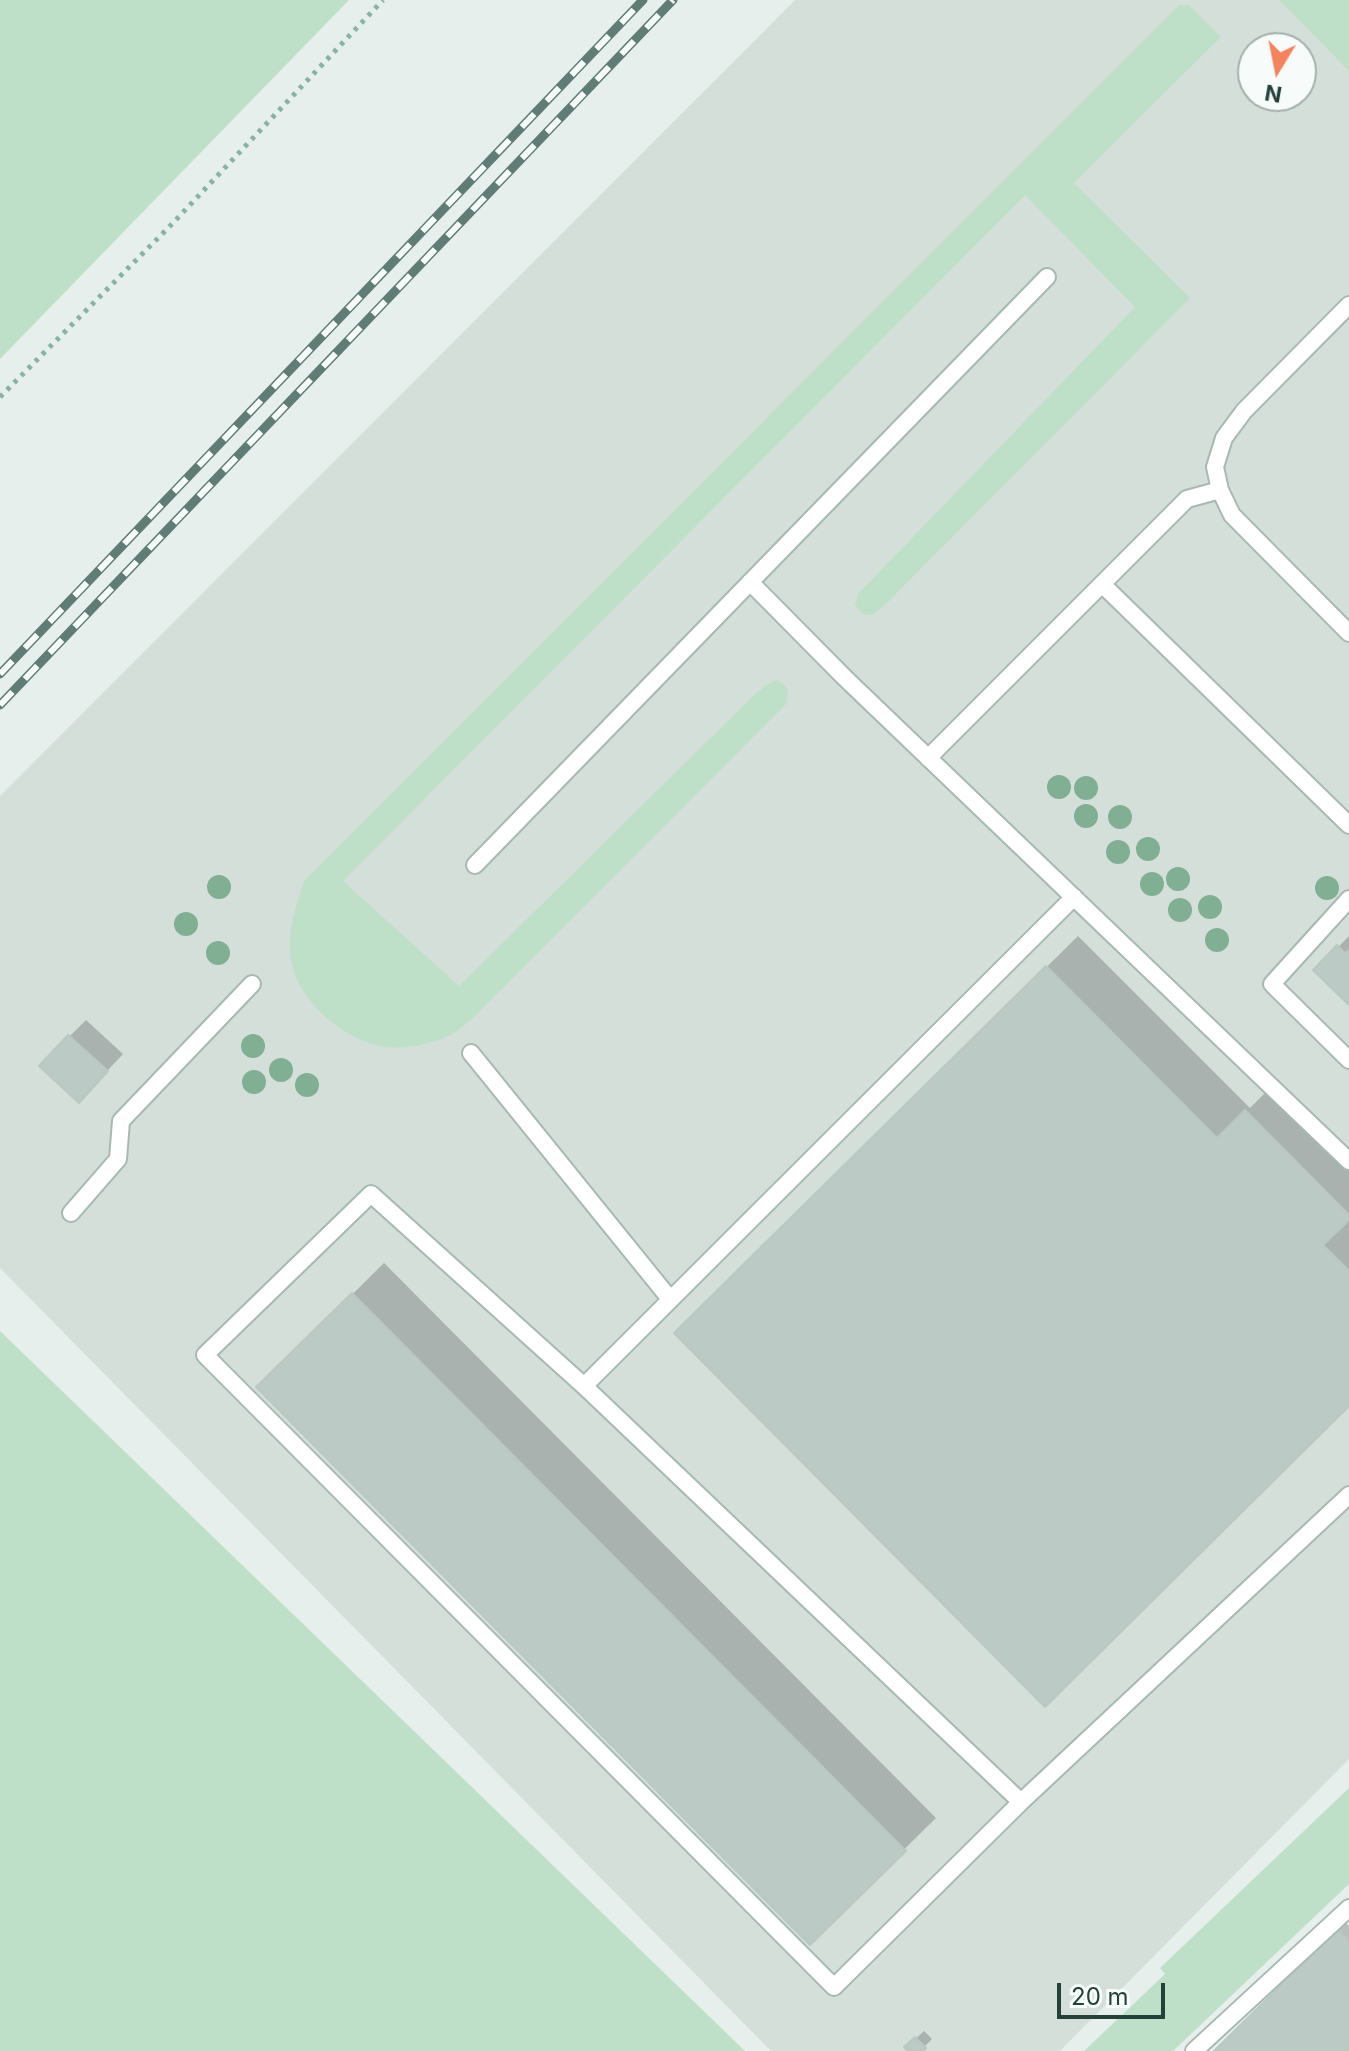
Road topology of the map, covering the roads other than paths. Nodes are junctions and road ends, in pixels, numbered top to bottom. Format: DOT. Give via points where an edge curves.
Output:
graph roads {
  1 [pos="1047,277"];
  2 [pos="1349,305"];
  3 [pos="1220,490"];
  4 [pos="750,582"];
  5 [pos="1102,584"];
  6 [pos="1349,633"];
  7 [pos="928,758"];
  8 [pos="1349,825"];
  9 [pos="475,865"];
  10 [pos="1074,897"];
  11 [pos="1349,899"];
  12 [pos="252,984"];
  13 [pos="471,1053"];
  14 [pos="1349,1060"];
  15 [pos="1349,1161"];
  16 [pos="71,1213"];
  17 [pos="670,1299"];
  18 [pos="584,1386"];
  19 [pos="1349,1495"];
  20 [pos="1021,1802"];
  21 [pos="1349,1908"];
  22 [pos="1194,2051"];
  1 -- 4 [label="lane"];
  2 -- 3 [label="lane" via="1224,438 1215,467"];
  3 -- 5 [label="lane" via="1187,499"];
  3 -- 6 [label="lane" via="1232,515"];
  4 -- 7 [label="lane"];
  4 -- 9 [label="lane"];
  5 -- 7 [label="lane"];
  5 -- 8 [label="lane"];
  7 -- 10 [label="lane"];
  10 -- 15 [label="lane"];
  10 -- 17 [label="lane"];
  11 -- 14 [label="lane" via="1272,984"];
  12 -- 16 [label="lane" via="121,1121 118,1159"];
  13 -- 17 [label="lane"];
  17 -- 18 [label="lane"];
  18 -- 20 [label="lane"];
  18 -- 20 [label="lane" via="371,1194 205,1355 834,1987"];
  19 -- 20 [label="lane"];
  21 -- 22 [label="lane"];
}
